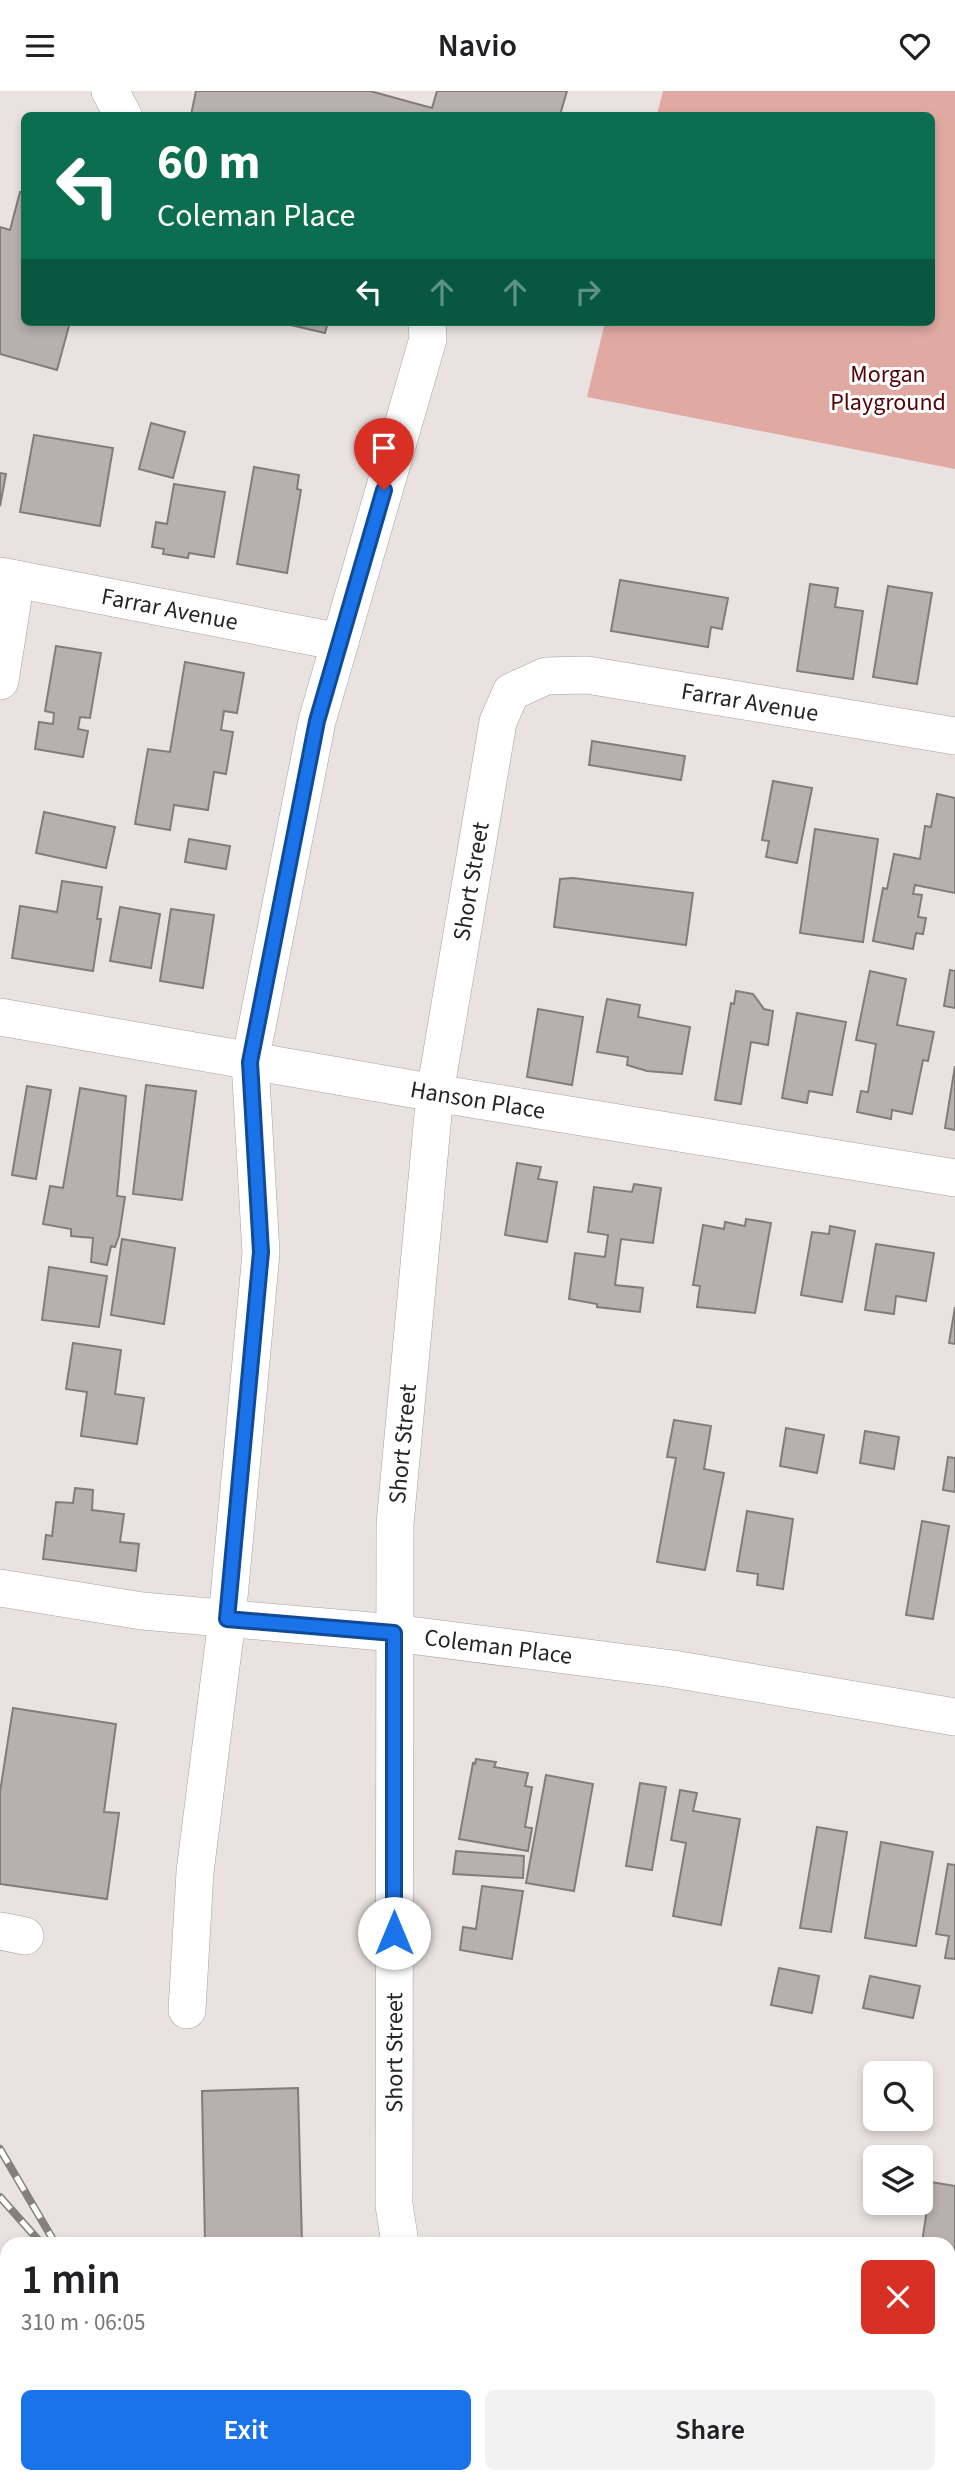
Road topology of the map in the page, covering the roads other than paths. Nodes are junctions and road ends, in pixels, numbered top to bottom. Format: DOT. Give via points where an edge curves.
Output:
graph roads {
  1 [pos="110,91"];
  2 [pos="121,112"];
  3 [pos="427,326"];
  4 [pos="8,577"];
  5 [pos="340,642"];
  6 [pos="546,676"];
  7 [pos="0,681"];
  8 [pos="955,736"];
  9 [pos="0,1017"];
  10 [pos="250,1062"];
  11 [pos="435,1093"];
  12 [pos="955,1178"];
  13 [pos="0,1588"];
  14 [pos="227,1619"];
  15 [pos="394,1633"];
  16 [pos="955,1717"];
  17 [pos="187,2010"];
  18 [pos="399,2237"];
  1 -- 2 [label="street"];
  3 -- 5 [label="street" via="428,339"];
  4 -- 5 [label="street, Farrar Avenue"];
  4 -- 7 [label="street"];
  5 -- 10 [label="street" via="317,721"];
  6 -- 8 [label="street, Farrar Avenue" via="587,675"];
  6 -- 11 [label="street, Short Street" via="511,692 498,722"];
  9 -- 10 [label="street, Hanson Place"];
  10 -- 11 [label="street, Hanson Place"];
  10 -- 14 [label="street" via="261,1252"];
  11 -- 12 [label="street, Hanson Place"];
  11 -- 15 [label="street, Short Street" via="395,1524"];
  13 -- 14 [label="street, Coleman Place" via="142,1611"];
  14 -- 15 [label="street, Coleman Place"];
  14 -- 17 [label="street" via="195,1872"];
  15 -- 16 [label="street, Coleman Place" via="673,1669"];
  15 -- 18 [label="street, Short Street" via="394,2205"];
}
